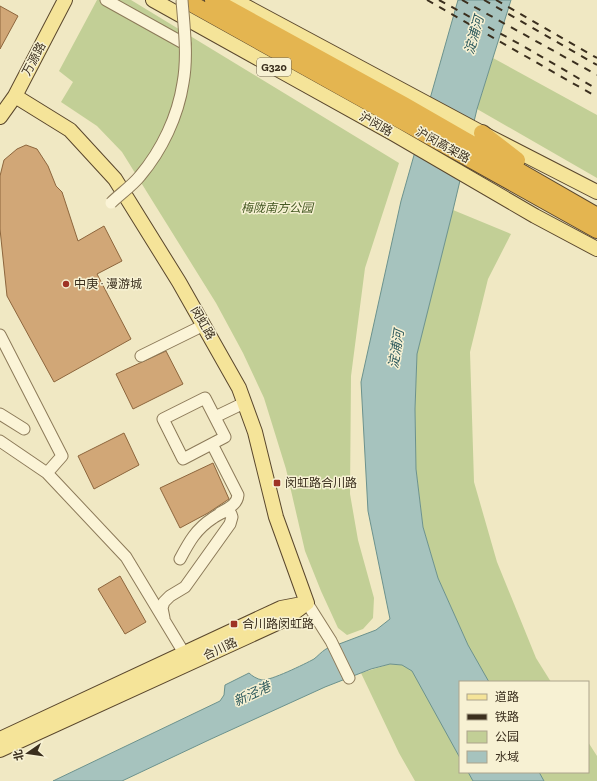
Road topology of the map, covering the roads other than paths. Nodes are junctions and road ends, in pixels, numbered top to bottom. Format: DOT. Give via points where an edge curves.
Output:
graph roads {
  1 [pos="66,0"];
  2 [pos="106,0"];
  3 [pos="153,0"];
  4 [pos="184,0"];
  5 [pos="212,0"];
  6 [pos="234,0"];
  7 [pos="185,44"];
  8 [pos="14,96"];
  9 [pos="0,117"];
  10 [pos="482,133"];
  11 [pos="597,192"];
  12 [pos="111,203"];
  13 [pos="585,210"];
  14 [pos="597,215"];
  15 [pos="597,231"];
  16 [pos="597,251"];
  17 [pos="204,324"];
  18 [pos="0,335"];
  19 [pos="141,356"];
  20 [pos="244,403"];
  21 [pos="0,414"];
  22 [pos="215,417"];
  23 [pos="24,429"];
  24 [pos="0,441"];
  25 [pos="212,444"];
  26 [pos="47,473"];
  27 [pos="237,500"];
  28 [pos="220,513"];
  29 [pos="231,520"];
  30 [pos="180,559"];
  31 [pos="307,603"];
  32 [pos="165,621"];
  33 [pos="184,653"];
  34 [pos="349,678"];
  35 [pos="0,739"];
  36 [pos="0,750"];
  1 -- 8 [label="main road, 万源路"];
  2 -- 7 [label="street"];
  3 -- 16 [label="main road, 沪闵路 / G320"];
  4 -- 7 [label="street, bridge"];
  4 -- 13 [label="highway, 沪闵高架路"];
  5 -- 13 [label="highway, 沪闵高架路" via="404,105"];
  6 -- 10 [label="main road"];
  7 -- 12 [label="street, bridge" via="183,83 176,110 156,157 139,178"];
  8 -- 9 [label="main road, 万源路"];
  8 -- 17 [label="main road, 闵虹路" via="70,130 115,179"];
  10 -- 11 [label="main road"];
  10 -- 13 [label="highway"];
  13 -- 14 [label="highway, 沪闵高架路"];
  13 -- 15 [label="highway"];
  17 -- 19 [label="street"];
  17 -- 20 [label="main road, 闵虹路" via="239,388"];
  18 -- 26 [label="street" via="62,456"];
  20 -- 22 [label="street"];
  20 -- 31 [label="main road, 闵虹路" via="255,432 276,517"];
  21 -- 23 [label="street"];
  22 -- 25 [label="street" via="226,437"];
  22 -- 25 [label="street" via="205,398 163,419 183,459"];
  24 -- 26 [label="street"];
  25 -- 27 [label="street" via="235,488"];
  26 -- 32 [label="street" via="126,557"];
  27 -- 28 [label="street"];
  27 -- 29 [label="street"];
  28 -- 29 [label="street" via="227,511 231,514"];
  28 -- 30 [label="street" via="193,535"];
  29 -- 32 [label="street" via="185,587 164,602 162,608"];
  31 -- 33 [label="main road, 合川路" via="281,608"];
  31 -- 34 [label="street"];
  31 -- 36 [label="main road, 合川路" via="286,619"];
  32 -- 33 [label="street"];
  33 -- 35 [label="main road, 合川路"];
}
